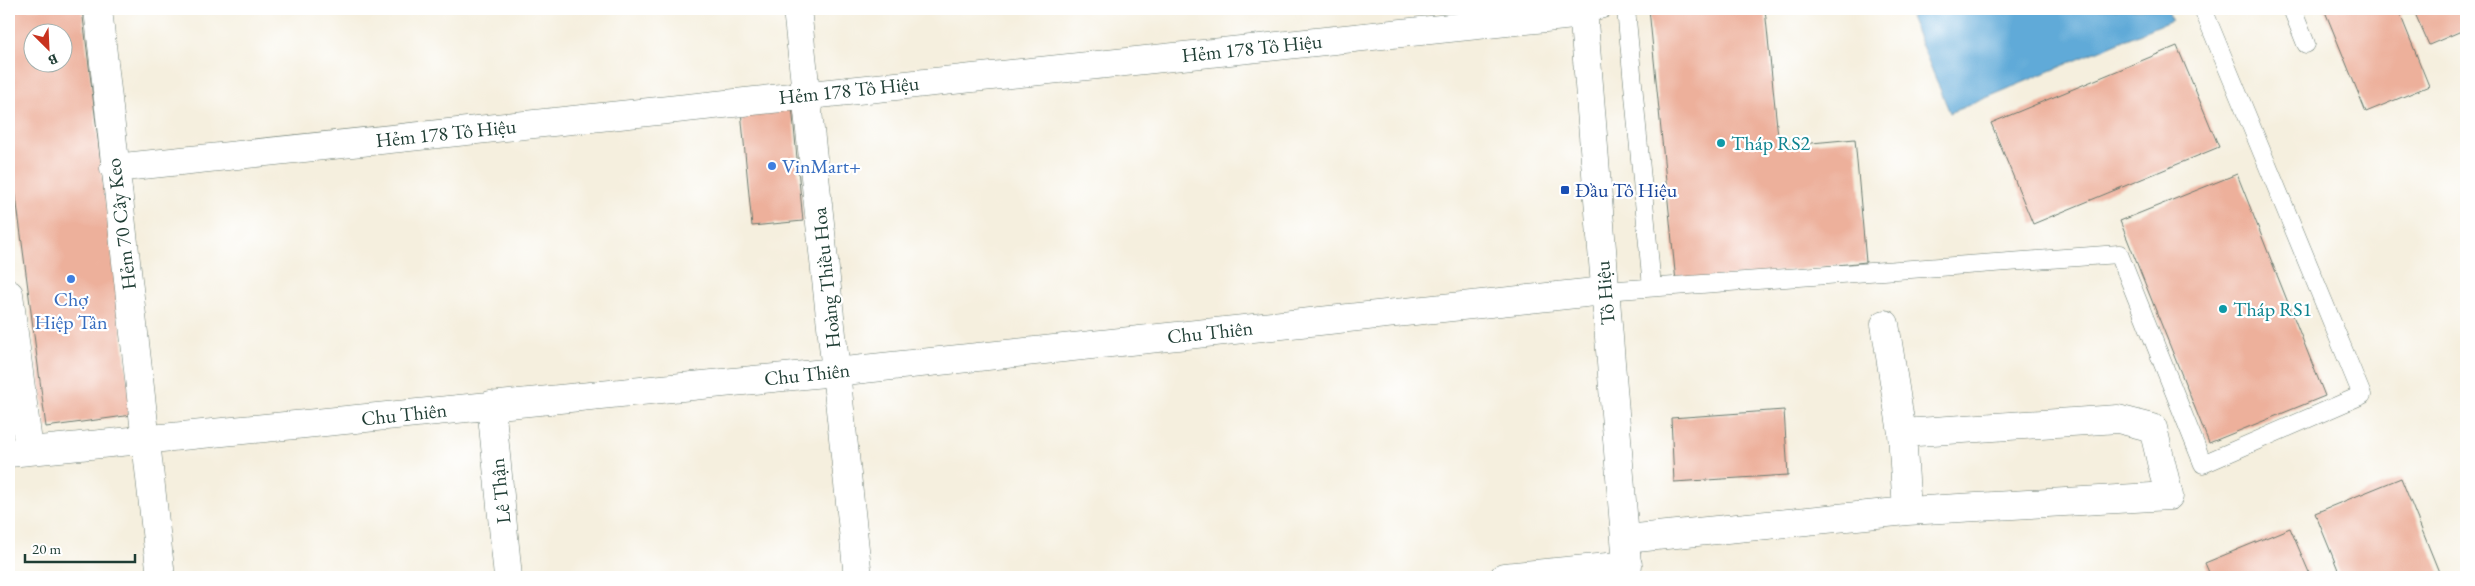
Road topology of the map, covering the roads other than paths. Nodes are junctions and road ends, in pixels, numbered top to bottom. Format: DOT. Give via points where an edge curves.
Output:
graph roads {
  1 [pos="98,9"];
  2 [pos="797,9"];
  3 [pos="1626,9"];
  4 [pos="2204,9"];
  5 [pos="2292,9"];
  6 [pos="1590,10"];
  7 [pos="2306,44"];
  8 [pos="807,94"];
  9 [pos="114,168"];
  10 [pos="1652,287"];
  11 [pos="1604,290"];
  12 [pos="9,294"];
  13 [pos="1885,324"];
  14 [pos="835,372"];
  15 [pos="491,405"];
  16 [pos="1902,433"];
  17 [pos="146,439"];
  18 [pos="19,452"];
  19 [pos="1907,511"];
  20 [pos="1627,560"];
  21 [pos="161,577"];
  22 [pos="508,577"];
  23 [pos="858,577"];
  24 [pos="1504,577"];
  1 -- 9 [label="street, Hẻm 70 Cây Keo"];
  2 -- 8 [label="street, Hoàng Thiều Hoa"];
  3 -- 10 [label="lane"];
  4 -- 10 [label="lane" via="2362,395 2203,464 2119,254"];
  5 -- 7 [label="lane"];
  6 -- 8 [label="street, Hẻm 178 Tô Hiệu"];
  6 -- 11 [label="street, Tô Hiệu"];
  8 -- 9 [label="street, Hẻm 178 Tô Hiệu"];
  8 -- 14 [label="street, Hoàng Thiều Hoa"];
  9 -- 17 [label="street, Hẻm 70 Cây Keo"];
  10 -- 11 [label="lane"];
  11 -- 14 [label="street, Chu Thiên"];
  11 -- 20 [label="street, Tô Hiệu"];
  12 -- 18 [label="street"];
  13 -- 16 [label="street"];
  14 -- 15 [label="street, Chu Thiên"];
  14 -- 23 [label="street, Hoàng Thiều Hoa"];
  15 -- 17 [label="street, Chu Thiên"];
  15 -- 22 [label="street, Lê Thận"];
  16 -- 19 [label="street"];
  16 -- 19 [label="street" via="2118,419 2153,428 2169,496"];
  17 -- 18 [label="street, Chu Thiên"];
  17 -- 21 [label="street, Hẻm 70 Cây Keo"];
  19 -- 20 [label="street"];
  20 -- 24 [label="street"];
}
